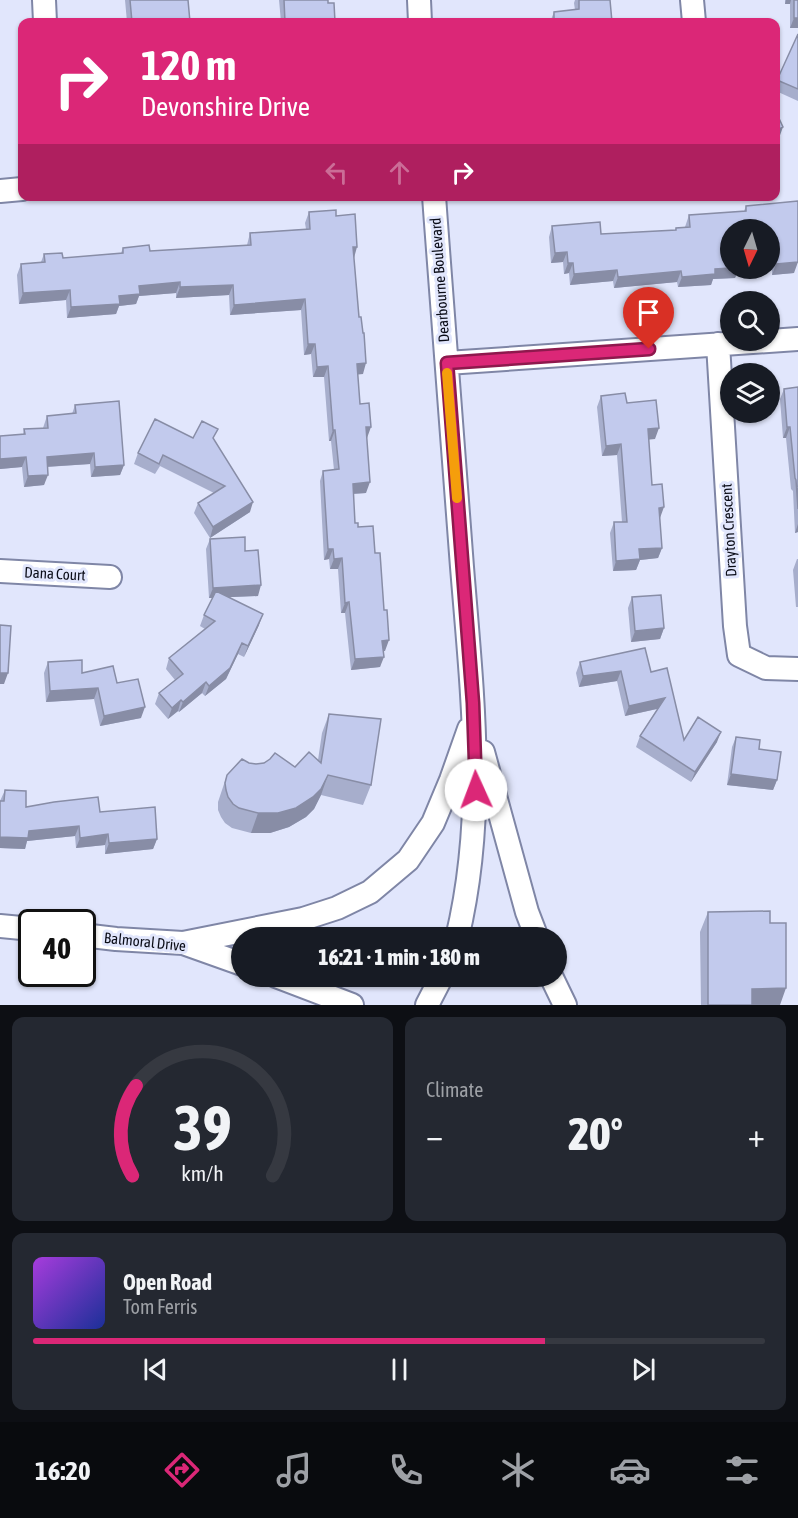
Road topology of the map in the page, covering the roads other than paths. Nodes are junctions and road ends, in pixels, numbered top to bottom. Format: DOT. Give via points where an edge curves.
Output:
graph roads {
  1 [pos="44,0"];
  2 [pos="418,0"];
  3 [pos="692,0"];
  4 [pos="45,18"];
  5 [pos="420,18"];
  6 [pos="694,18"];
  7 [pos="18,189"];
  8 [pos="0,191"];
  9 [pos="434,201"];
  10 [pos="798,339"];
  11 [pos="718,344"];
  12 [pos="447,363"];
  13 [pos="0,571"];
  14 [pos="110,577"];
  15 [pos="798,669"];
  16 [pos="473,716"];
  17 [pos="0,926"];
  18 [pos="460,927"];
  19 [pos="533,927"];
  20 [pos="18,928"];
  21 [pos="96,937"];
  22 [pos="183,943"];
  23 [pos="231,960"];
  24 [pos="305,987"];
  25 [pos="436,987"];
  26 [pos="556,987"];
  27 [pos="352,1005"];
  28 [pos="427,1005"];
  29 [pos="565,1005"];
  1 -- 4 [label="street"];
  2 -- 5 [label="street"];
  3 -- 6 [label="street"];
  7 -- 8 [label="street"];
  9 -- 12 [label="street, Dearbourne Boulevard"];
  10 -- 11 [label="street"];
  11 -- 12 [label="street"];
  11 -- 15 [label="street, Drayton Crescent" via="739,655 766,669"];
  12 -- 16 [label="street, Dearbourne Boulevard"];
  13 -- 14 [label="street, Dana Court"];
  16 -- 18 [label="street, Dearbourne Boulevard" via="476,790"];
  16 -- 19 [label="street"];
  16 -- 22 [label="street" via="433,823 408,860 370,892 303,919"];
  17 -- 20 [label="street"];
  21 -- 22 [label="street, Balmoral Drive"];
  22 -- 23 [label="street, Balmoral Drive"];
  24 -- 27 [label="street"];
  25 -- 28 [label="street"];
  26 -- 29 [label="street"];
}
